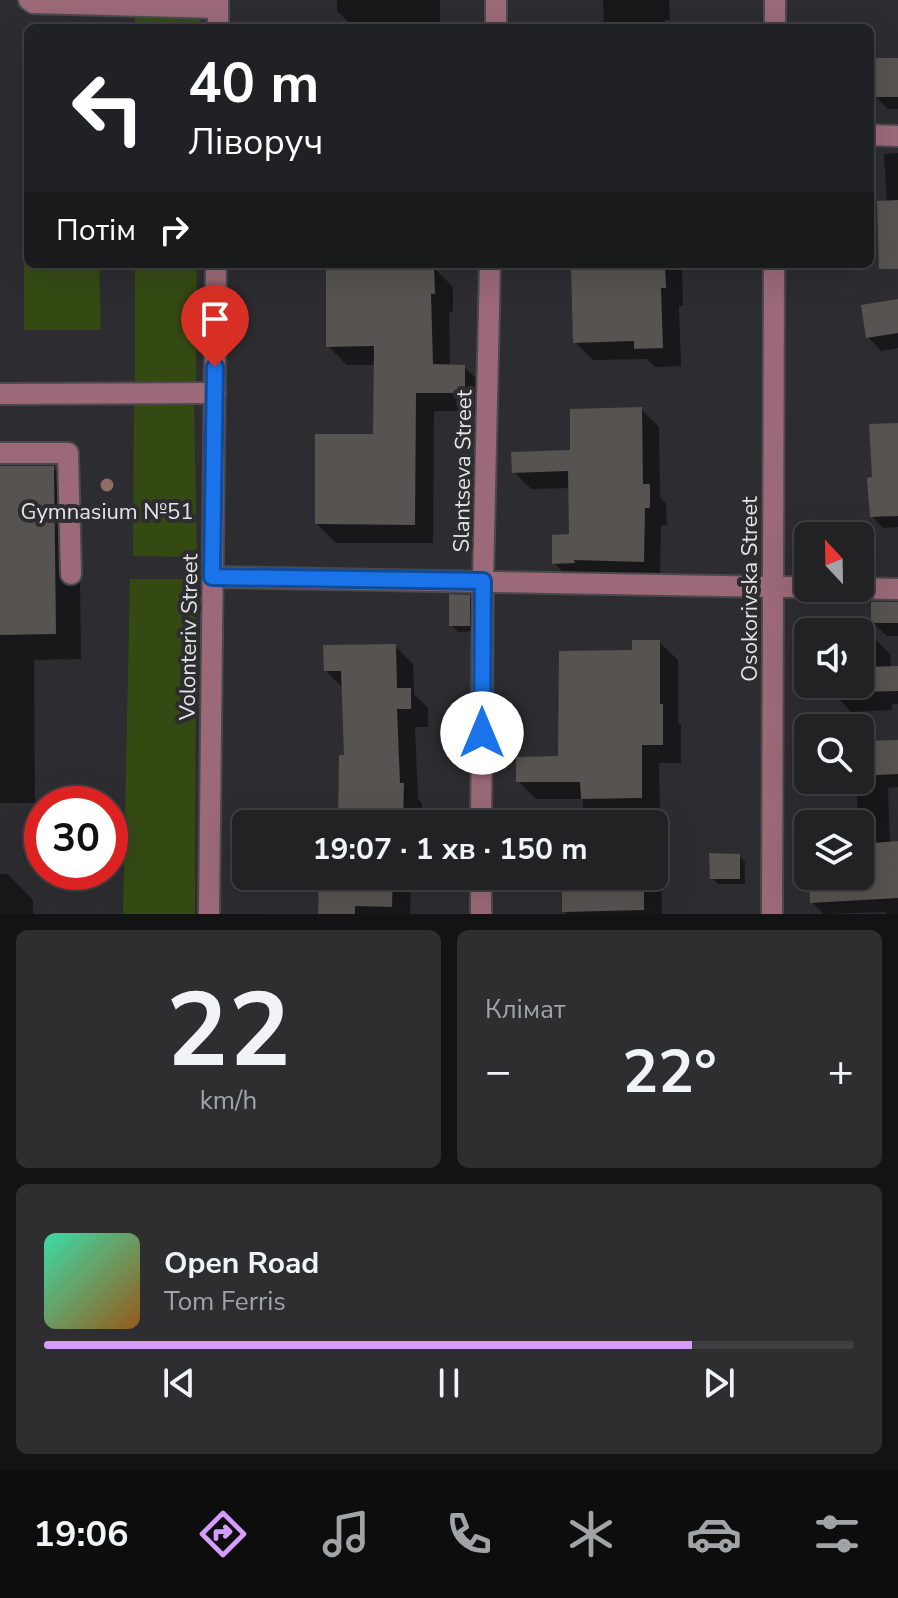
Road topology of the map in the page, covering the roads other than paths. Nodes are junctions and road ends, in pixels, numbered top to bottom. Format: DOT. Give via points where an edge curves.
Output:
graph roads {
  1 [pos="29,0"];
  2 [pos="496,0"];
  3 [pos="775,0"];
  4 [pos="218,12"];
  5 [pos="496,24"];
  6 [pos="775,24"];
  7 [pos="874,135"];
  8 [pos="898,136"];
  9 [pos="216,268"];
  10 [pos="490,268"];
  11 [pos="774,268"];
  12 [pos="215,393"];
  13 [pos="0,394"];
  14 [pos="0,453"];
  15 [pos="71,574"];
  16 [pos="212,577"];
  17 [pos="483,581"];
  18 [pos="773,589"];
  19 [pos="898,589"];
  20 [pos="481,810"];
  21 [pos="481,890"];
  22 [pos="209,914"];
  23 [pos="481,914"];
  24 [pos="772,914"];
  1 -- 4 [label="street"];
  2 -- 5 [label="street"];
  3 -- 6 [label="street"];
  7 -- 8 [label="street"];
  9 -- 12 [label="street, Volonteriv Street"];
  10 -- 17 [label="street, Slantseva Street"];
  11 -- 18 [label="street, Osokorivska Street"];
  12 -- 13 [label="street"];
  12 -- 16 [label="street, Volonteriv Street"];
  14 -- 15 [label="street" via="68,453"];
  16 -- 17 [label="street"];
  16 -- 22 [label="street, Volonteriv Street"];
  17 -- 18 [label="street"];
  17 -- 20 [label="street, Slantseva Street"];
  18 -- 19 [label="street"];
  18 -- 24 [label="street, Osokorivska Street"];
  21 -- 23 [label="street"];
}
